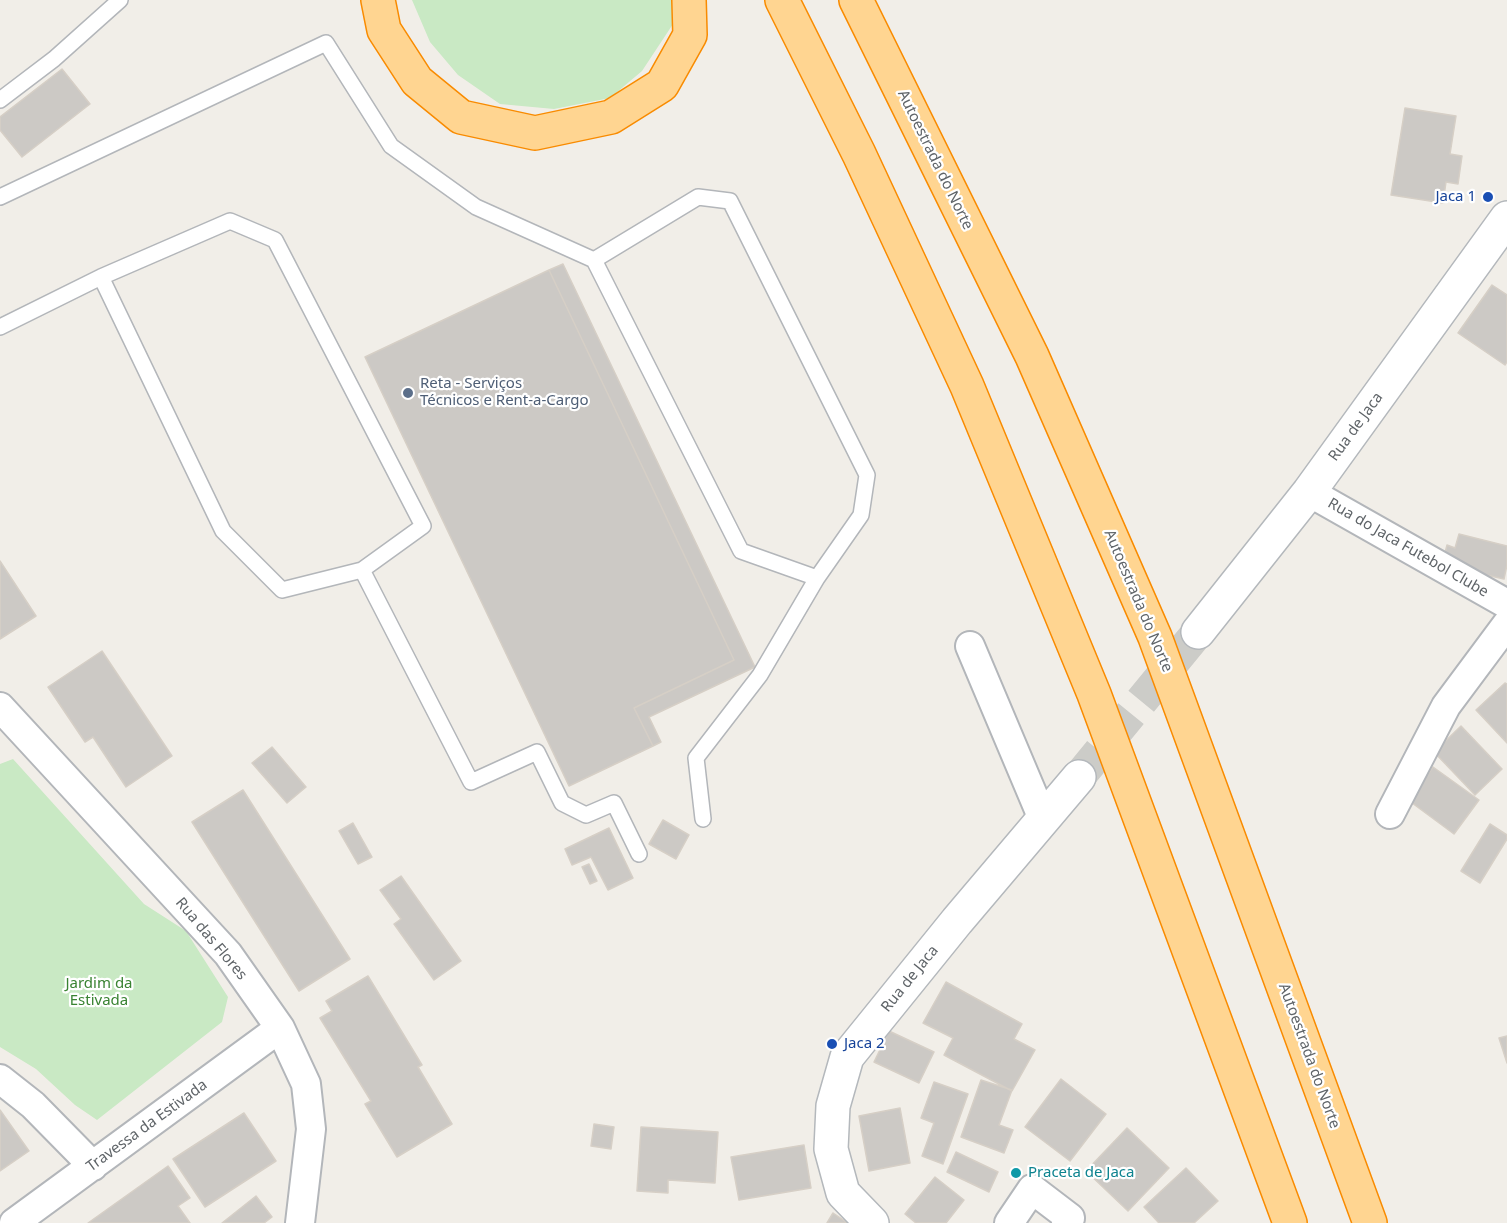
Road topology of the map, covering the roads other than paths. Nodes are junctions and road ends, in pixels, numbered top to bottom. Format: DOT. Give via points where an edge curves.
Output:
graph roads {
  1 [pos="120,0"];
  2 [pos="378,0"];
  3 [pos="689,0"];
  4 [pos="782,0"];
  5 [pos="856,0"];
  6 [pos="0,100"];
  7 [pos="0,196"];
  8 [pos="1507,218"];
  9 [pos="594,260"];
  10 [pos="101,277"];
  11 [pos="0,327"];
  12 [pos="1309,492"];
  13 [pos="362,570"];
  14 [pos="817,578"];
  15 [pos="1507,604"];
  16 [pos="1507,624"];
  17 [pos="1198,632"];
  18 [pos="970,646"];
  19 [pos="0,706"];
  20 [pos="1079,777"];
  21 [pos="1390,814"];
  22 [pos="703,819"];
  23 [pos="1043,819"];
  24 [pos="639,854"];
  25 [pos="280,1028"];
  26 [pos="0,1079"];
  27 [pos="93,1166"];
  28 [pos="14,1223"];
  29 [pos="300,1223"];
  30 [pos="872,1223"];
  31 [pos="1009,1223"];
  32 [pos="1066,1223"];
  33 [pos="1290,1223"];
  34 [pos="1370,1223"];
  1 -- 6 [label="lane" via="54,59"];
  2 -- 3 [label="highway" via="384,30 417,81 461,117 535,132 611,117 662,85 690,35"];
  4 -- 33 [label="highway" via="859,154 976,408 1094,694"];
  5 -- 34 [label="highway, Autoestrada do Norte" via="1032,356 1155,637"];
  7 -- 9 [label="lane" via="327,43 391,146 476,207"];
  8 -- 12 [label="street, Rua de Jaca"];
  9 -- 14 [label="lane" via="741,551"];
  9 -- 14 [label="lane" via="698,196 730,201 867,475 861,515"];
  10 -- 11 [label="lane"];
  10 -- 13 [label="lane" via="223,531 282,590"];
  10 -- 13 [label="lane" via="230,221 275,240 423,526"];
  12 -- 15 [label="street, Rua do Jaca Futebol Clube"];
  12 -- 17 [label="street, Rua de Jaca"];
  13 -- 24 [label="lane" via="471,782 537,752 562,803 586,815 614,803"];
  14 -- 22 [label="lane" via="760,675 696,758"];
  16 -- 21 [label="street" via="1446,706"];
  18 -- 23 [label="street"];
  19 -- 25 [label="street, Rua das Flores" via="228,954"];
  20 -- 23 [label="street, Rua de Jaca"];
  23 -- 30 [label="street, Rua de Jaca" via="847,1056 833,1106 831,1149 843,1193"];
  25 -- 27 [label="street, Travessa da Estivada"];
  25 -- 29 [label="street, Rua das Flores" via="306,1084 311,1129"];
  26 -- 27 [label="street" via="33,1105"];
  27 -- 28 [label="street, Travessa da Estivada"];
  31 -- 32 [label="street" via="1032,1189 1070,1218"];
}
